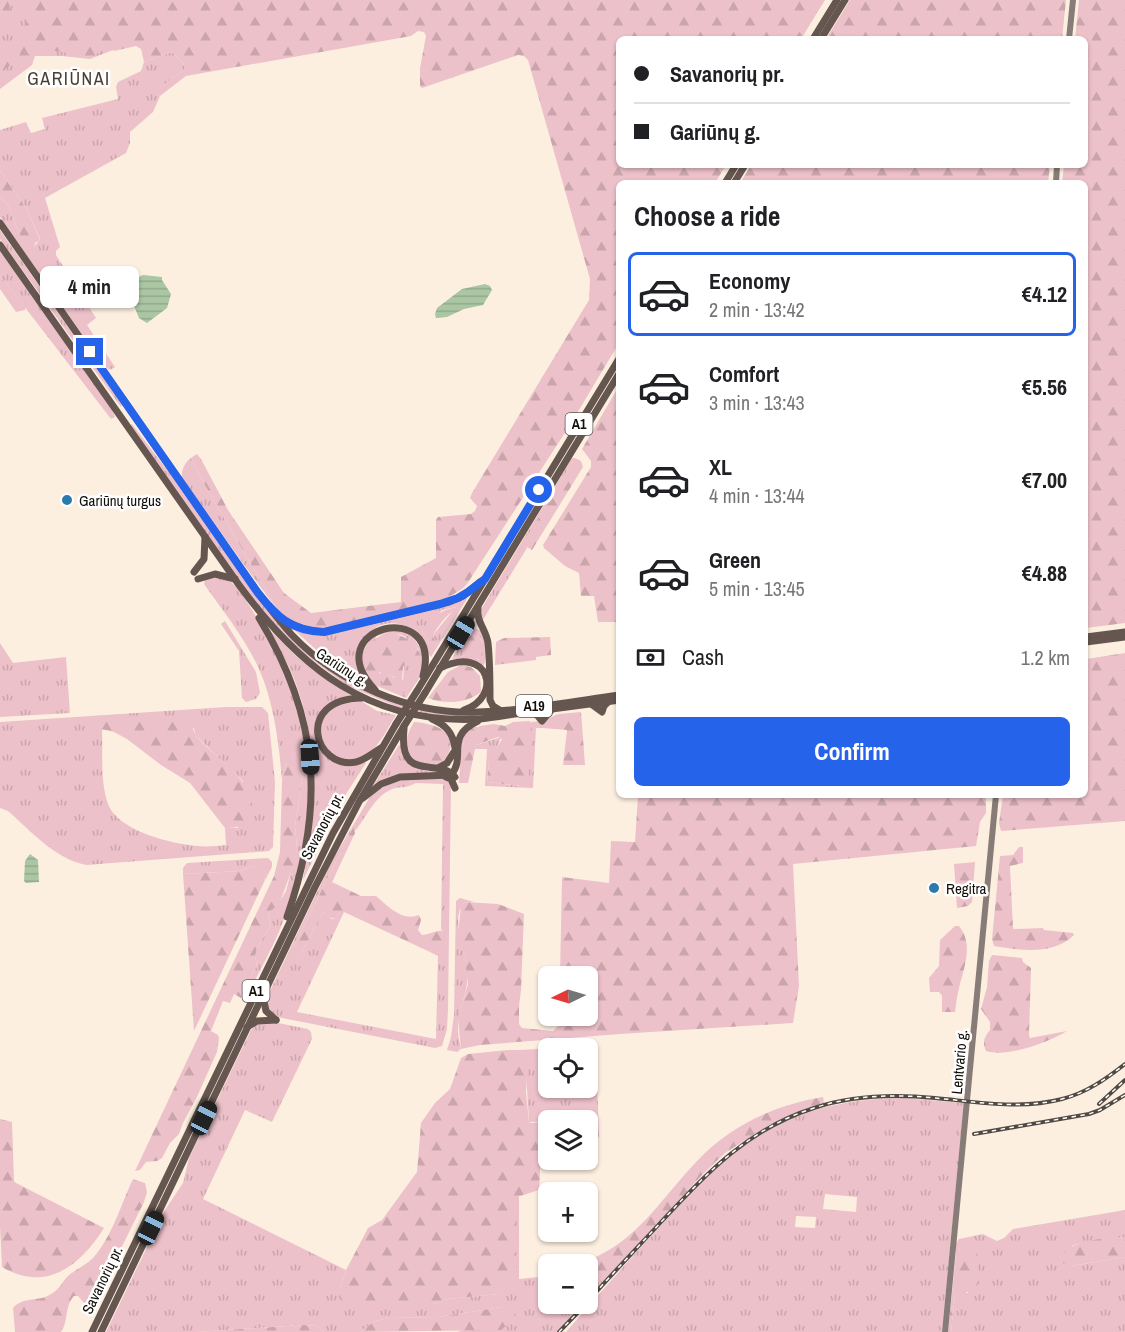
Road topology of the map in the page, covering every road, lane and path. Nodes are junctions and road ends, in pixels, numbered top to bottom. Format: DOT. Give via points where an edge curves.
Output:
graph roads {
  1 [pos="837,0"];
  2 [pos="845,0"];
  3 [pos="1073,0"];
  4 [pos="815,36"];
  5 [pos="823,36"];
  6 [pos="1069,36"];
  7 [pos="0,223"];
  8 [pos="0,245"];
  9 [pos="616,364"];
  10 [pos="616,379"];
  11 [pos="134,415"];
  12 [pos="126,423"];
  13 [pos="179,469"];
  14 [pos="183,484"];
  15 [pos="205,537"];
  16 [pos="485,579"];
  17 [pos="237,582"];
  18 [pos="478,605"];
  19 [pos="273,614"];
  20 [pos="482,628"];
  21 [pos="1125,632"];
  22 [pos="461,633"];
  23 [pos="1088,637"];
  24 [pos="1125,637"];
  25 [pos="1088,642"];
  26 [pos="489,654"];
  27 [pos="440,668"];
  28 [pos="483,672"];
  29 [pos="421,689"];
  30 [pos="378,693"];
  31 [pos="616,696"];
  32 [pos="365,698"];
  33 [pos="616,700"];
  34 [pos="501,711"];
  35 [pos="459,712"];
  36 [pos="425,717"];
  37 [pos="482,719"];
  38 [pos="400,725"];
  39 [pos="383,747"];
  40 [pos="455,750"];
  41 [pos="438,768"];
  42 [pos="454,773"];
  43 [pos="443,777"];
  44 [pos="455,788"];
  45 [pos="996,798"];
  46 [pos="359,802"];
  47 [pos="278,945"];
  48 [pos="263,994"];
  49 [pos="248,1027"];
  50 [pos="92,1332"];
  51 [pos="101,1332"];
  52 [pos="945,1332"];
  1 -- 4 [label="highway"];
  2 -- 5 [label="highway"];
  3 -- 6 [label="main road"];
  7 -- 11 [label="highway, Gariūnų g."];
  8 -- 12 [label="highway, Gariūnų g."];
  9 -- 16 [label="highway, Savanorių pr. / A1"];
  10 -- 18 [label="highway, Savanorių pr. / A1"];
  11 -- 12 [label="highway"];
  11 -- 14 [label="highway, Gariūnų g."];
  12 -- 15 [label="highway, Gariūnų g."];
  13 -- 14 [label="highway"];
  14 -- 19 [label="highway, Gariūnų g. / A19"];
  15 -- 17 [label="highway, Gariūnų g."];
  15 -- 17 [label="highway" via="204,559 196,576 215,574"];
  16 -- 19 [label="highway" via="449,602 324,632 297,627"];
  16 -- 29 [label="highway, Savanorių pr. / A1"];
  17 -- 32 [label="highway, Gariūnų g. / A19" via="264,618 300,655"];
  17 -- 47 [label="highway" via="285,666 299,704 310,757 307,845"];
  18 -- 20 [label="highway" via="477,619"];
  18 -- 22 [label="highway, Savanorių pr. / A1"];
  19 -- 30 [label="highway, Gariūnų g. / A19" via="317,657"];
  20 -- 22 [label="highway" via="473,627"];
  20 -- 26 [label="highway"];
  21 -- 23 [label="highway"];
  22 -- 27 [label="highway, Savanorių pr. / A1"];
  24 -- 25 [label="highway"];
  26 -- 28 [label="highway"];
  26 -- 34 [label="highway" via="490,700"];
  27 -- 28 [label="highway" via="467,661"];
  27 -- 29 [label="highway, Savanorių pr. / A1"];
  28 -- 35 [label="highway" via="483,698"];
  29 -- 30 [label="highway" via="426,660 421,643 410,631 389,627 370,635 360,652 363,677"];
  29 -- 38 [label="highway, Savanorių pr. / A1, bridge"];
  30 -- 35 [label="highway, Gariūnų g. / A19" via="412,705"];
  31 -- 34 [label="highway, A19"];
  32 -- 36 [label="highway, Gariūnų g. / A19"];
  32 -- 39 [label="highway" via="343,699 325,710 318,725 320,742 330,756 346,763 363,760"];
  33 -- 37 [label="highway, Gariūnų g. / A19"];
  34 -- 35 [label="highway, A19"];
  36 -- 37 [label="highway, Gariūnų g. / A19"];
  36 -- 40 [label="highway" via="447,728 454,738"];
  37 -- 40 [label="highway" via="468,725"];
  38 -- 39 [label="highway, Savanorių pr. / A1"];
  38 -- 41 [label="highway" via="408,757 420,767"];
  38 -- 46 [label="highway, Savanorių pr. / A1"];
  39 -- 47 [label="highway, Savanorių pr. / A1" via="338,824"];
  40 -- 41 [label="highway" via="450,760"];
  40 -- 42 [label="highway"];
  41 -- 42 [label="highway"];
  42 -- 43 [label="highway"];
  43 -- 44 [label="highway" via="451,779"];
  43 -- 46 [label="highway" via="389,780"];
  45 -- 52 [label="main road, Lentvario g."];
  46 -- 48 [label="highway, Savanorių pr. / A1"];
  47 -- 50 [label="highway, Savanorių pr. / A1"];
  48 -- 49 [label="highway, Savanorių pr. / A1"];
  48 -- 49 [label="highway" via="266,1011 276,1020 257,1021"];
  49 -- 51 [label="highway, Savanorių pr. / A1"];
}
